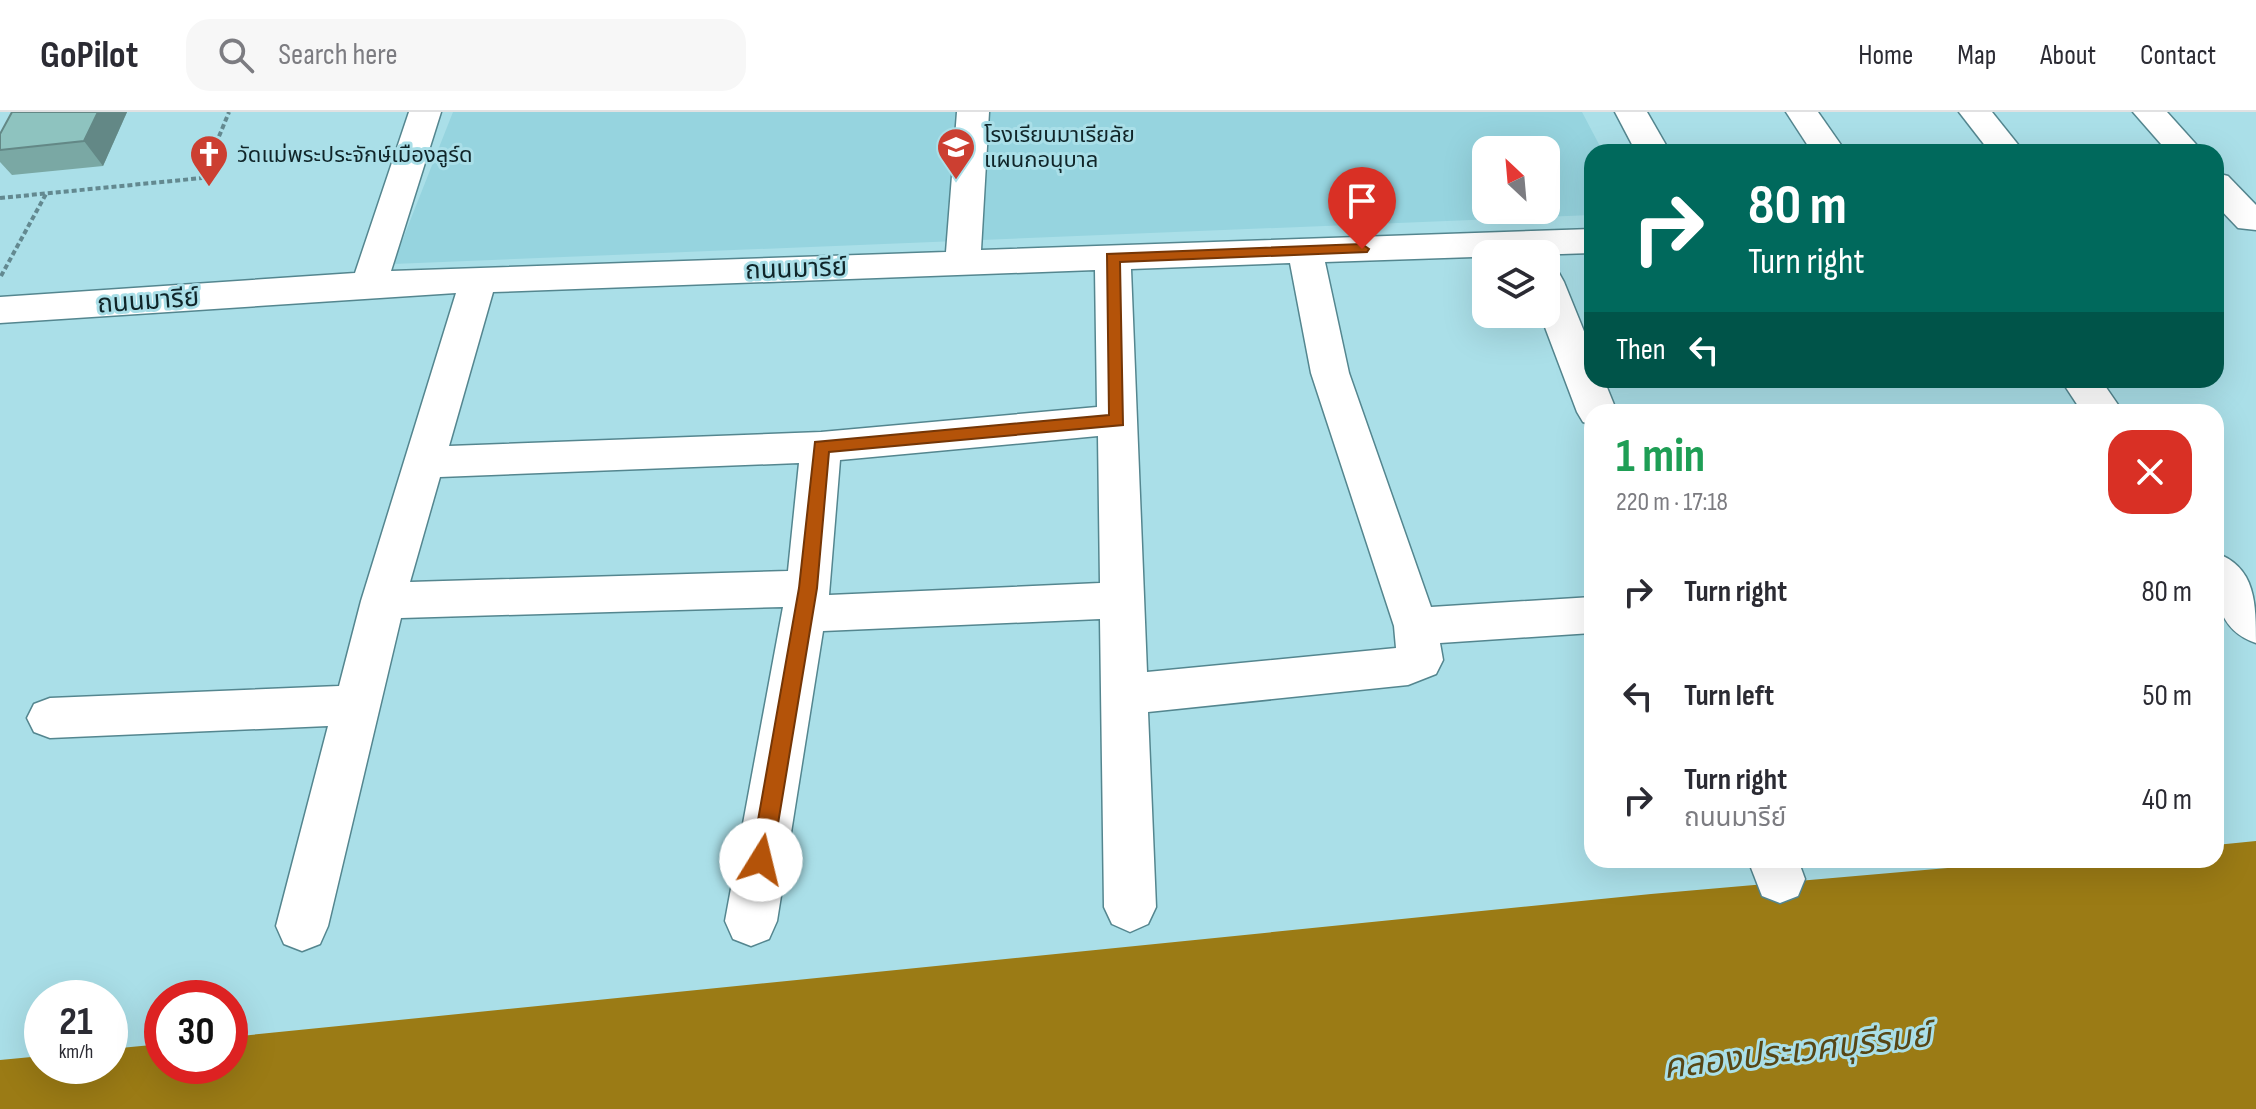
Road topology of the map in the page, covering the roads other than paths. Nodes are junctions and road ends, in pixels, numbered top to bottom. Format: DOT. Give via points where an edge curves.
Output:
graph roads {
  1 [pos="425,112"];
  2 [pos="973,112"];
  3 [pos="1631,112"];
  4 [pos="1802,112"];
  5 [pos="1975,112"];
  6 [pos="2149,112"];
  7 [pos="1649,144"];
  8 [pos="1824,144"];
  9 [pos="2001,144"];
  10 [pos="2179,144"];
  11 [pos="2224,196"];
  12 [pos="2241,220"];
  13 [pos="1584,242"];
  14 [pos="1560,245"];
  15 [pos="1472,250"];
  16 [pos="1305,251"];
  17 [pos="1113,257"];
  18 [pos="963,262"];
  19 [pos="478,280"];
  20 [pos="369,284"];
  21 [pos="1,305"];
  22 [pos="1560,318"];
  23 [pos="1584,379"];
  24 [pos="1117,420"];
  25 [pos="821,447"];
  26 [pos="424,462"];
  27 [pos="2224,579"];
  28 [pos="1121,600"];
  29 [pos="383,601"];
  30 [pos="805,601"];
  31 [pos="2251,611"];
  32 [pos="1584,616"];
  33 [pos="1416,626"];
  34 [pos="1124,694"];
  35 [pos="357,705"];
  36 [pos="50,718"];
  37 [pos="1130,907"];
  38 [pos="751,921"];
  39 [pos="302,926"];
  1 -- 20 [label="street"];
  2 -- 18 [label="street"];
  3 -- 7 [label="street"];
  4 -- 8 [label="street"];
  5 -- 9 [label="street"];
  6 -- 10 [label="street"];
  11 -- 12 [label="street"];
  13 -- 14 [label="street, ถนนมารีย์"];
  15 -- 16 [label="street, ถนนมารีย์"];
  16 -- 17 [label="street, ถนนมารีย์"];
  16 -- 33 [label="street" via="1330,373"];
  17 -- 18 [label="street, ถนนมารีย์"];
  17 -- 24 [label="street"];
  18 -- 19 [label="street, ถนนมารีย์"];
  19 -- 20 [label="street, ถนนมารีย์"];
  19 -- 26 [label="street"];
  20 -- 21 [label="street, ถนนมารีย์"];
  22 -- 23 [label="street"];
  24 -- 25 [label="street"];
  24 -- 28 [label="street"];
  25 -- 26 [label="street"];
  25 -- 30 [label="street"];
  26 -- 29 [label="street"];
  27 -- 31 [label="street"];
  28 -- 30 [label="street"];
  28 -- 34 [label="street"];
  29 -- 30 [label="street"];
  29 -- 35 [label="street"];
  30 -- 38 [label="street"];
  32 -- 33 [label="street"];
  33 -- 34 [label="street" via="1420,660 1408,666"];
  34 -- 37 [label="street"];
  35 -- 36 [label="street"];
  35 -- 39 [label="street"];
}
